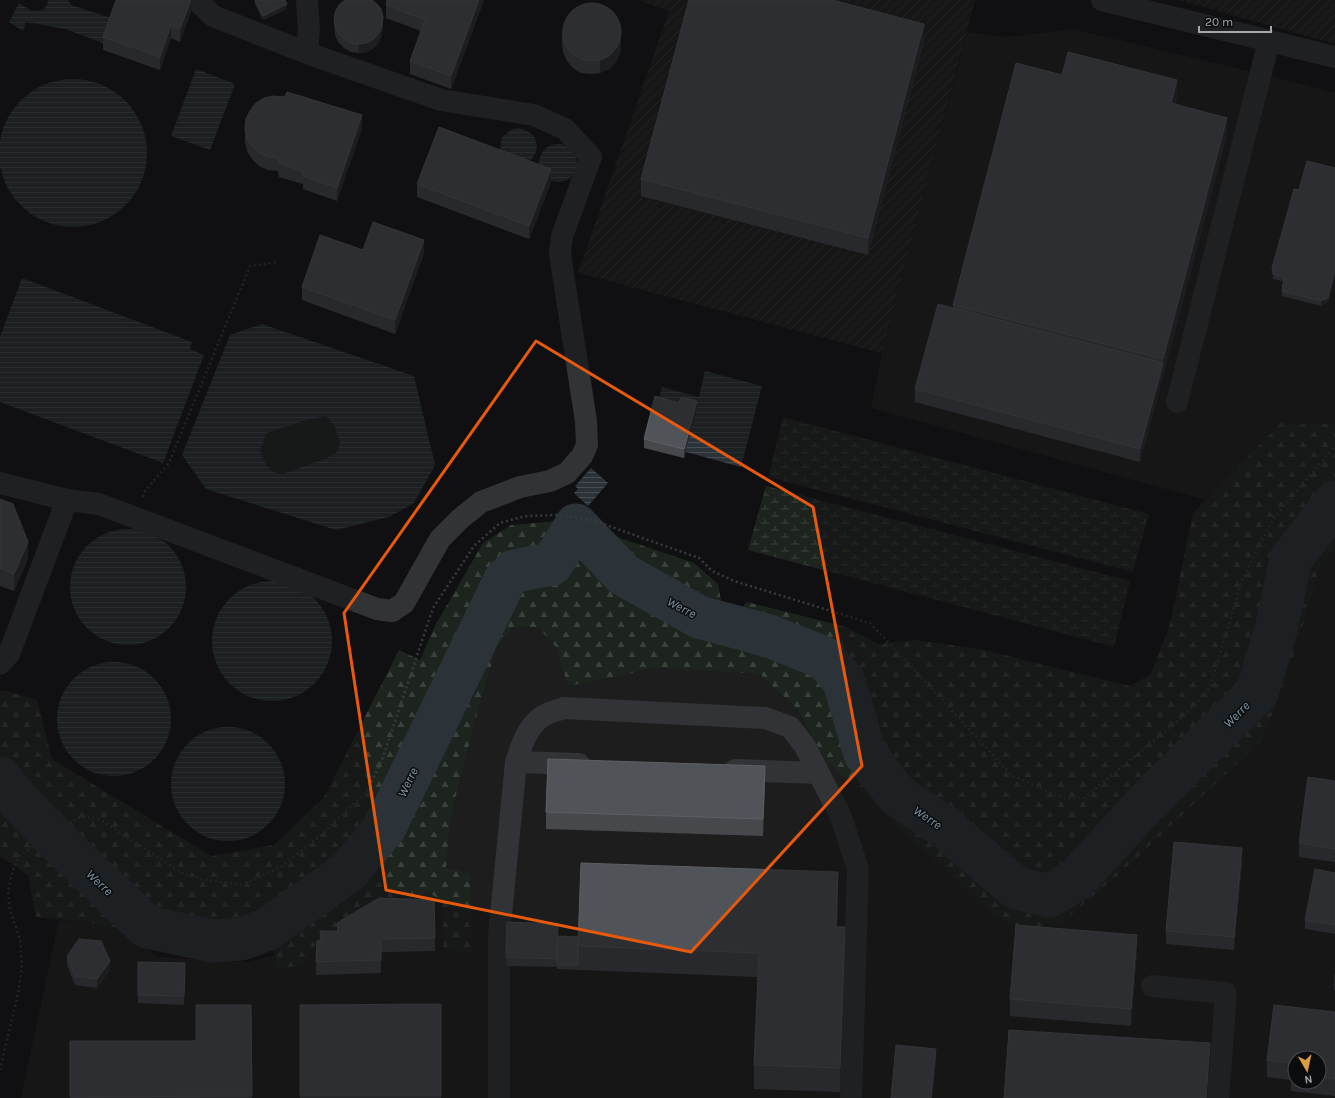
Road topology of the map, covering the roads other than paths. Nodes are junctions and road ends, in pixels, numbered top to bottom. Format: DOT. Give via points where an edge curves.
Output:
graph roads {
  1 [pos="196,0"];
  2 [pos="307,0"];
  3 [pos="1102,0"];
  4 [pos="1269,41"];
  5 [pos="307,54"];
  6 [pos="1335,57"];
  7 [pos="1177,402"];
  8 [pos="0,482"];
  9 [pos="66,500"];
  10 [pos="0,664"];
  11 [pos="516,762"];
  12 [pos="595,765"];
  13 [pos="714,769"];
  14 [pos="818,773"];
  15 [pos="1152,986"];
  16 [pos="499,1098"];
  17 [pos="851,1098"];
  18 [pos="1218,1098"];
  1 -- 5 [label="street" via="213,16"];
  2 -- 5 [label="street"];
  3 -- 4 [label="street"];
  4 -- 6 [label="street"];
  4 -- 7 [label="street"];
  5 -- 9 [label="street" via="442,100 534,115 565,129 591,157 562,236 560,254 586,422 587,444 582,456 567,473 550,481 520,487 482,502 460,519 440,539 404,603 392,611 377,609 99,504"];
  8 -- 9 [label="street"];
  9 -- 10 [label="street" via="9,654"];
  11 -- 12 [label="street"];
  11 -- 14 [label="street" via="523,740 533,725 548,713 564,708 766,718 790,727 805,746"];
  11 -- 16 [label="street" via="498,934"];
  13 -- 14 [label="street"];
  14 -- 17 [label="street" via="841,817 858,869"];
  15 -- 18 [label="street" via="1226,994"];
}
